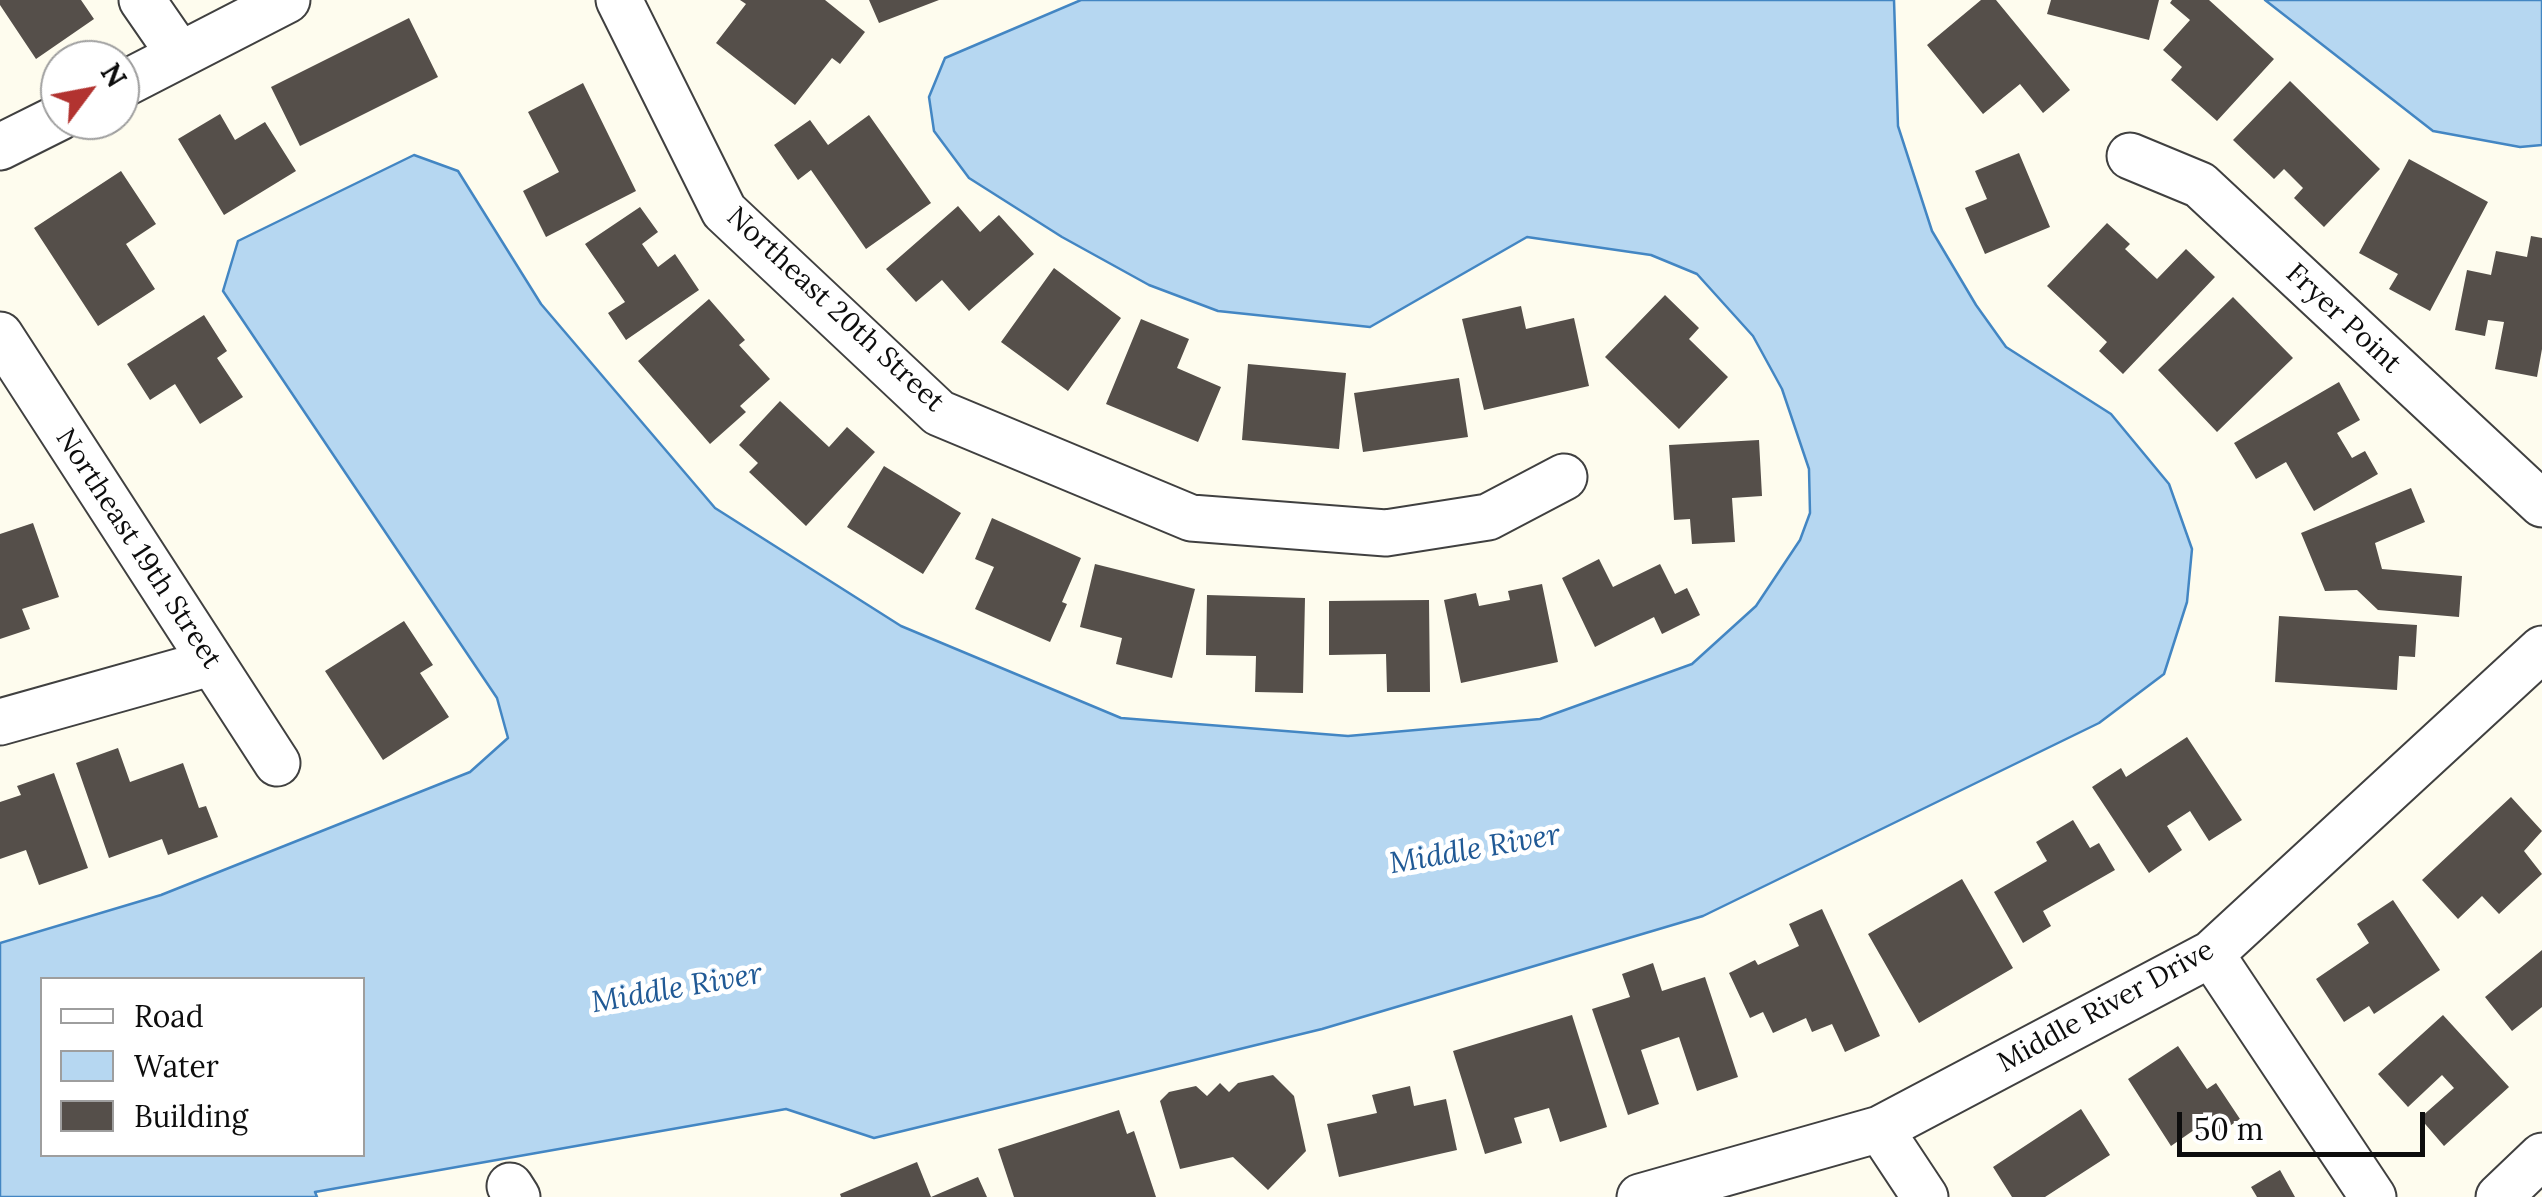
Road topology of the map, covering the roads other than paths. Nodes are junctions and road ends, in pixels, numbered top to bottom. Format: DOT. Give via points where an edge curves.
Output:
graph roads {
  1 [pos="142,0"];
  2 [pos="288,0"];
  3 [pos="619,0"];
  4 [pos="180,55"];
  5 [pos="140,76"];
  6 [pos="40,126"];
  7 [pos="0,147"];
  8 [pos="2130,156"];
  9 [pos="0,334"];
  10 [pos="1564,476"];
  11 [pos="2542,504"];
  12 [pos="2542,649"];
  13 [pos="210,663"];
  14 [pos="0,722"];
  15 [pos="277,763"];
  16 [pos="2212,954"];
  17 [pos="1880,1129"];
  18 [pos="2542,1156"];
  19 [pos="1640,1197"];
  20 [pos="1925,1197"];
  21 [pos="2373,1197"];
  22 [pos="2499,1197"];
  1 -- 4 [label="street"];
  2 -- 4 [label="street"];
  3 -- 10 [label="street, Northeast 20th Street" via="724,211 939,413 1191,518 1386,533 1488,518"];
  4 -- 5 [label="street"];
  6 -- 7 [label="street"];
  8 -- 11 [label="street, Fryer Point" via="2200,185"];
  9 -- 13 [label="street, Northeast 19th Street"];
  12 -- 16 [label="street, Middle River Drive"];
  13 -- 14 [label="street"];
  13 -- 15 [label="street, Northeast 19th Street"];
  16 -- 17 [label="street, Middle River Drive"];
  16 -- 21 [label="street"];
  17 -- 19 [label="street, Middle River Drive"];
  17 -- 20 [label="street"];
  18 -- 22 [label="street"];
}
